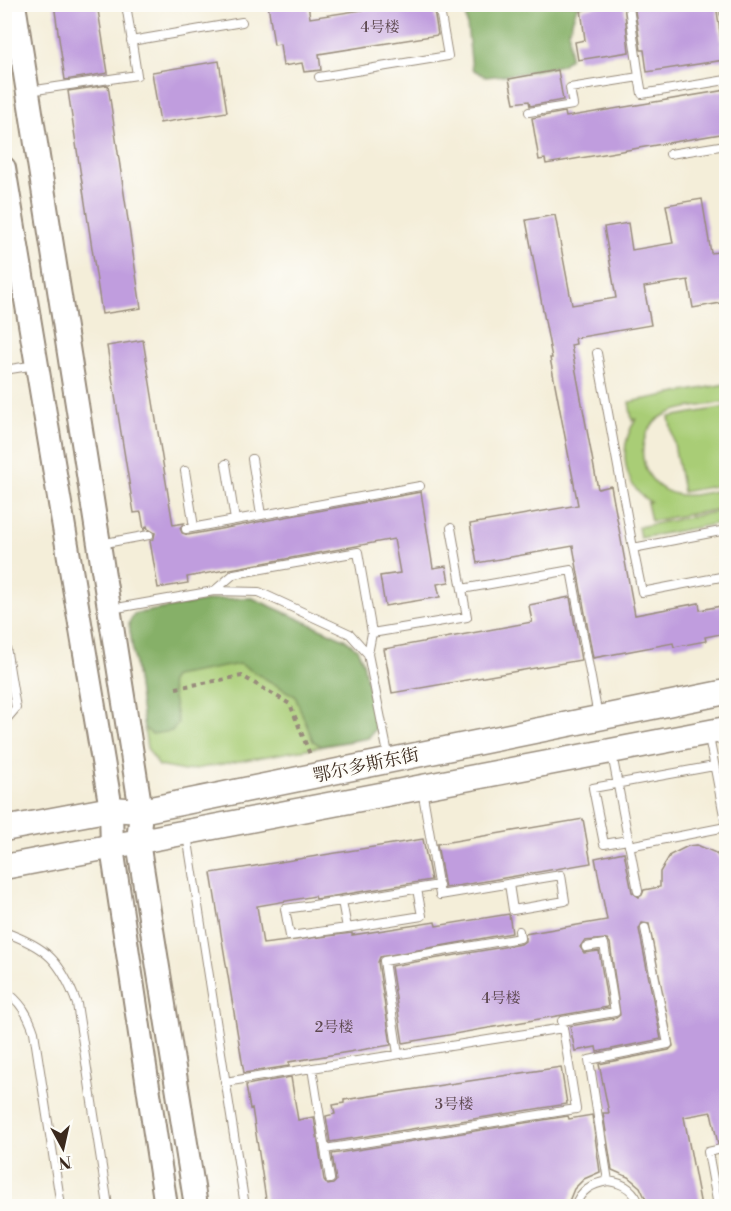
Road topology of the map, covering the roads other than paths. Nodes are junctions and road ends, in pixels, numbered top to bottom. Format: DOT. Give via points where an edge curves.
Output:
graph roads {
  1 [pos="14,4"];
  2 [pos="126,4"];
  3 [pos="440,4"];
  4 [pos="629,7"];
  5 [pos="242,22"];
  6 [pos="131,41"];
  7 [pos="319,77"];
  8 [pos="639,77"];
  9 [pos="726,80"];
  10 [pos="28,91"];
  11 [pos="529,112"];
  12 [pos="726,145"];
  13 [pos="670,154"];
  14 [pos="4,168"];
  15 [pos="597,353"];
  16 [pos="37,364"];
  17 [pos="4,370"];
  18 [pos="252,459"];
  19 [pos="226,464"];
  20 [pos="185,471"];
  21 [pos="420,486"];
  22 [pos="261,515"];
  23 [pos="236,520"];
  24 [pos="451,528"];
  25 [pos="726,530"];
  26 [pos="149,535"];
  27 [pos="99,544"];
  28 [pos="633,548"];
  29 [pos="726,576"];
  30 [pos="462,589"];
  31 [pos="214,591"];
  32 [pos="109,609"];
  33 [pos="372,633"];
  34 [pos="4,634"];
  35 [pos="368,654"];
  36 [pos="726,692"];
  37 [pos="598,718"];
  38 [pos="4,722"];
  39 [pos="717,731"];
  40 [pos="611,751"];
  41 [pos="389,760"];
  42 [pos="714,766"];
  43 [pos="617,784"];
  44 [pos="421,788"];
  45 [pos="723,794"];
  46 [pos="111,809"];
  47 [pos="141,811"];
  48 [pos="726,827"];
  49 [pos="4,829"];
  50 [pos="186,833"];
  51 [pos="138,842"];
  52 [pos="629,843"];
  53 [pos="112,848"];
  54 [pos="4,867"];
  55 [pos="509,884"];
  56 [pos="439,885"];
  57 [pos="417,889"];
  58 [pos="638,891"];
  59 [pos="342,901"];
  60 [pos="347,928"];
  61 [pos="645,928"];
  62 [pos="519,931"];
  63 [pos="4,932"];
  64 [pos="586,947"];
  65 [pos="4,990"];
  66 [pos="563,1028"];
  67 [pos="398,1054"];
  68 [pos="312,1068"];
  69 [pos="225,1082"];
  70 [pos="726,1148"];
  71 [pos="325,1149"];
  72 [pos="330,1179"];
  73 [pos="608,1181"];
  74 [pos="61,1206"];
  75 [pos="108,1206"];
  76 [pos="166,1206"];
  77 [pos="196,1206"];
  78 [pos="245,1206"];
  79 [pos="575,1206"];
  80 [pos="640,1206"];
  81 [pos="718,1206"];
  1 -- 10 [label="street"];
  2 -- 6 [label="lane"];
  3 -- 7 [label="lane" via="448,56"];
  4 -- 8 [label="lane"];
  5 -- 6 [label="lane"];
  6 -- 10 [label="lane" via="137,75"];
  8 -- 9 [label="lane" via="642,94"];
  8 -- 11 [label="lane" via="570,88 573,105"];
  10 -- 27 [label="street"];
  12 -- 13 [label="lane"];
  14 -- 16 [label="street"];
  15 -- 28 [label="lane"];
  16 -- 17 [label="lane"];
  16 -- 46 [label="street"];
  18 -- 22 [label="lane"];
  19 -- 23 [label="lane"];
  20 -- 23 [label="lane" via="190,528"];
  21 -- 22 [label="lane"];
  22 -- 23 [label="lane"];
  24 -- 30 [label="lane"];
  25 -- 28 [label="lane"];
  26 -- 27 [label="lane"];
  27 -- 32 [label="street"];
  28 -- 29 [label="lane" via="642,592"];
  30 -- 33 [label="lane" via="467,617"];
  30 -- 37 [label="lane" via="571,570"];
  31 -- 32 [label="lane"];
  31 -- 33 [label="lane" via="234,574 358,552"];
  31 -- 35 [label="lane" via="259,592 350,634"];
  32 -- 47 [label="street"];
  33 -- 35 [label="lane"];
  34 -- 38 [label="lane" via="16,708"];
  35 -- 41 [label="lane"];
  36 -- 37 [label="main road, 鄂尔多斯东街"];
  37 -- 41 [label="main road, 鄂尔多斯东街"];
  39 -- 40 [label="main road, 鄂尔多斯东街"];
  39 -- 42 [label="lane"];
  40 -- 43 [label="lane"];
  40 -- 44 [label="main road, 鄂尔多斯东街"];
  41 -- 47 [label="main road, 鄂尔多斯东街"];
  42 -- 43 [label="lane"];
  42 -- 45 [label="lane"];
  43 -- 52 [label="lane"];
  43 -- 52 [label="lane" via="593,788 604,844"];
  44 -- 50 [label="main road, 鄂尔多斯东街"];
  44 -- 56 [label="lane"];
  45 -- 48 [label="lane"];
  46 -- 47 [label="main road, 鄂尔多斯东街"];
  46 -- 49 [label="main road, 鄂尔多斯东街"];
  46 -- 53 [label="street"];
  47 -- 51 [label="street"];
  48 -- 52 [label="lane"];
  50 -- 51 [label="main road, 鄂尔多斯东街"];
  50 -- 69 [label="lane"];
  51 -- 53 [label="main road, 鄂尔多斯东街"];
  51 -- 77 [label="street"];
  52 -- 58 [label="lane"];
  53 -- 54 [label="main road, 鄂尔多斯东街"];
  53 -- 76 [label="street"];
  55 -- 55 [label="lane" via="561,875 565,902 513,910"];
  55 -- 56 [label="lane" via="440,895"];
  56 -- 57 [label="lane"];
  57 -- 59 [label="lane"];
  57 -- 60 [label="lane" via="422,916"];
  59 -- 60 [label="lane"];
  59 -- 60 [label="lane" via="285,909 290,936"];
  61 -- 73 [label="lane" via="668,1044 588,1060"];
  62 -- 67 [label="lane" via="520,938 384,961"];
  63 -- 75 [label="lane" via="30,941 51,957 68,978 76,1004"];
  64 -- 66 [label="lane" via="604,944 615,1012 562,1021"];
  65 -- 74 [label="lane" via="16,998 34,1032"];
  66 -- 67 [label="lane"];
  66 -- 71 [label="lane" via="576,1109"];
  67 -- 68 [label="lane"];
  68 -- 69 [label="lane"];
  68 -- 71 [label="lane"];
  69 -- 78 [label="lane"];
  70 -- 81 [label="lane" via="708,1152"];
  71 -- 72 [label="lane"];
  73 -- 79 [label="lane" via="586,1188"];
  73 -- 80 [label="lane" via="627,1187"];
}
